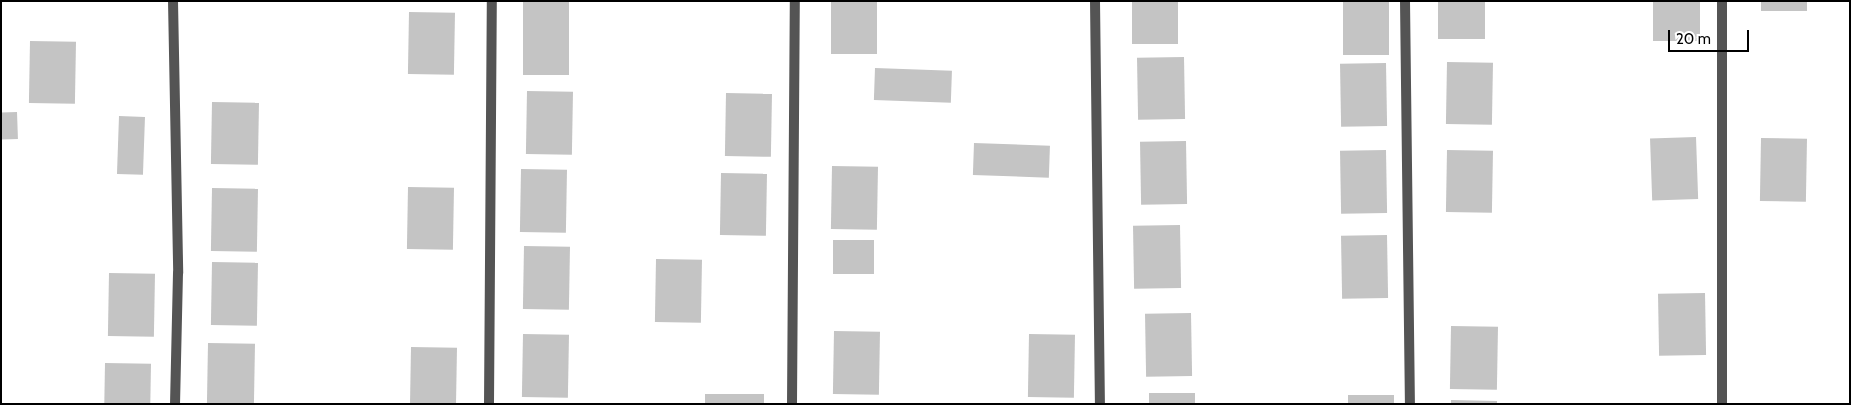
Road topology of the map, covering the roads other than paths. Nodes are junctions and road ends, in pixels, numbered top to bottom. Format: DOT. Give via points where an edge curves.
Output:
graph roads {
  1 [pos="173,1"];
  2 [pos="492,1"];
  3 [pos="795,1"];
  4 [pos="1095,1"];
  5 [pos="1406,1"];
  6 [pos="1722,1"];
  7 [pos="175,404"];
  8 [pos="489,404"];
  9 [pos="792,404"];
  10 [pos="1100,404"];
  11 [pos="1410,404"];
  12 [pos="1722,404"];
  1 -- 7 [label="street" via="178,273"];
  2 -- 8 [label="street"];
  3 -- 9 [label="street"];
  4 -- 10 [label="street"];
  5 -- 11 [label="street"];
  6 -- 12 [label="street"];
}
